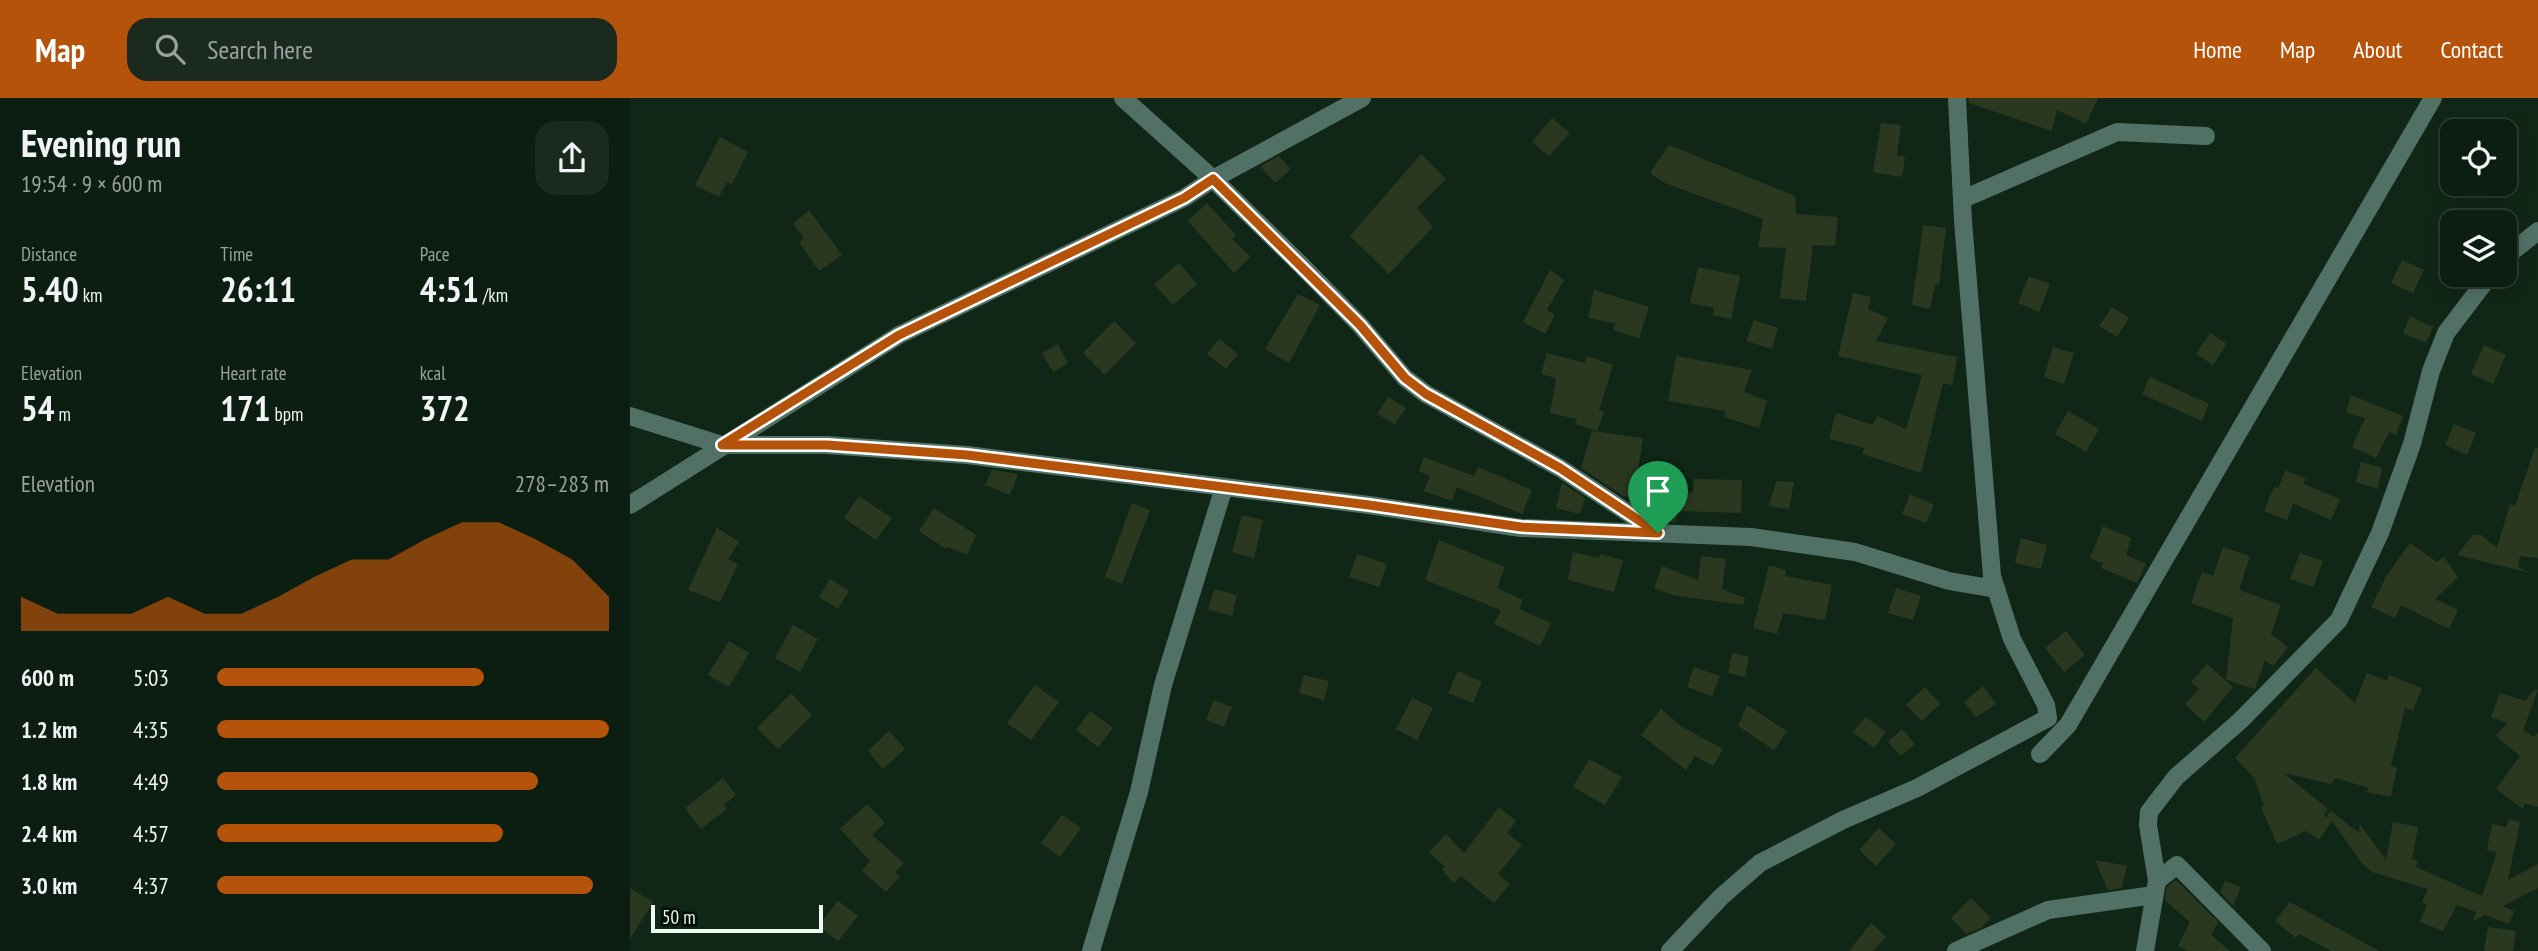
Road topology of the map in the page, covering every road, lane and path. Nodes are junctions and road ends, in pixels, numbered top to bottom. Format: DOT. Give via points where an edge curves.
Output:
graph roads {
  1 [pos="1123,98"];
  2 [pos="1362,98"];
  3 [pos="1957,98"];
  4 [pos="2433,98"];
  5 [pos="1347,102"];
  6 [pos="2206,136"];
  7 [pos="1213,179"];
  8 [pos="1963,199"];
  9 [pos="2538,230"];
  10 [pos="2517,247"];
  11 [pos="2481,287"];
  12 [pos="630,416"];
  13 [pos="722,445"];
  14 [pos="1224,487"];
  15 [pos="630,505"];
  16 [pos="1658,533"];
  17 [pos="1996,589"];
  18 [pos="2040,754"];
  19 [pos="2156,888"];
  20 [pos="1091,951"];
  21 [pos="1670,951"];
  22 [pos="1956,951"];
  23 [pos="2145,951"];
  24 [pos="2262,951"];
  1 -- 7 [label="street"];
  2 -- 5 [label="street"];
  3 -- 8 [label="street"];
  4 -- 18 [label="street" via="2068,725"];
  5 -- 7 [label="street"];
  6 -- 8 [label="street" via="2117,132"];
  7 -- 13 [label="street" via="1184,198 899,335"];
  7 -- 16 [label="street" via="1351,316 1405,378 1560,468"];
  8 -- 17 [label="street"];
  9 -- 10 [label="street"];
  11 -- 19 [label="street" via="2446,333 2380,533 2339,620 2241,720 2176,777 2149,812"];
  12 -- 13 [label="street"];
  13 -- 14 [label="street" via="827,445 967,455"];
  13 -- 15 [label="street"];
  14 -- 16 [label="street" via="1521,527"];
  14 -- 20 [label="street" via="1163,685 1139,792"];
  16 -- 17 [label="street" via="1751,537 1855,552 1949,581"];
  17 -- 21 [label="street" via="2012,639 2046,705 2048,718 1917,788 1760,863"];
  19 -- 22 [label="street" via="2048,909"];
  19 -- 23 [label="street"];
  19 -- 24 [label="street" via="2177,865"];
}
